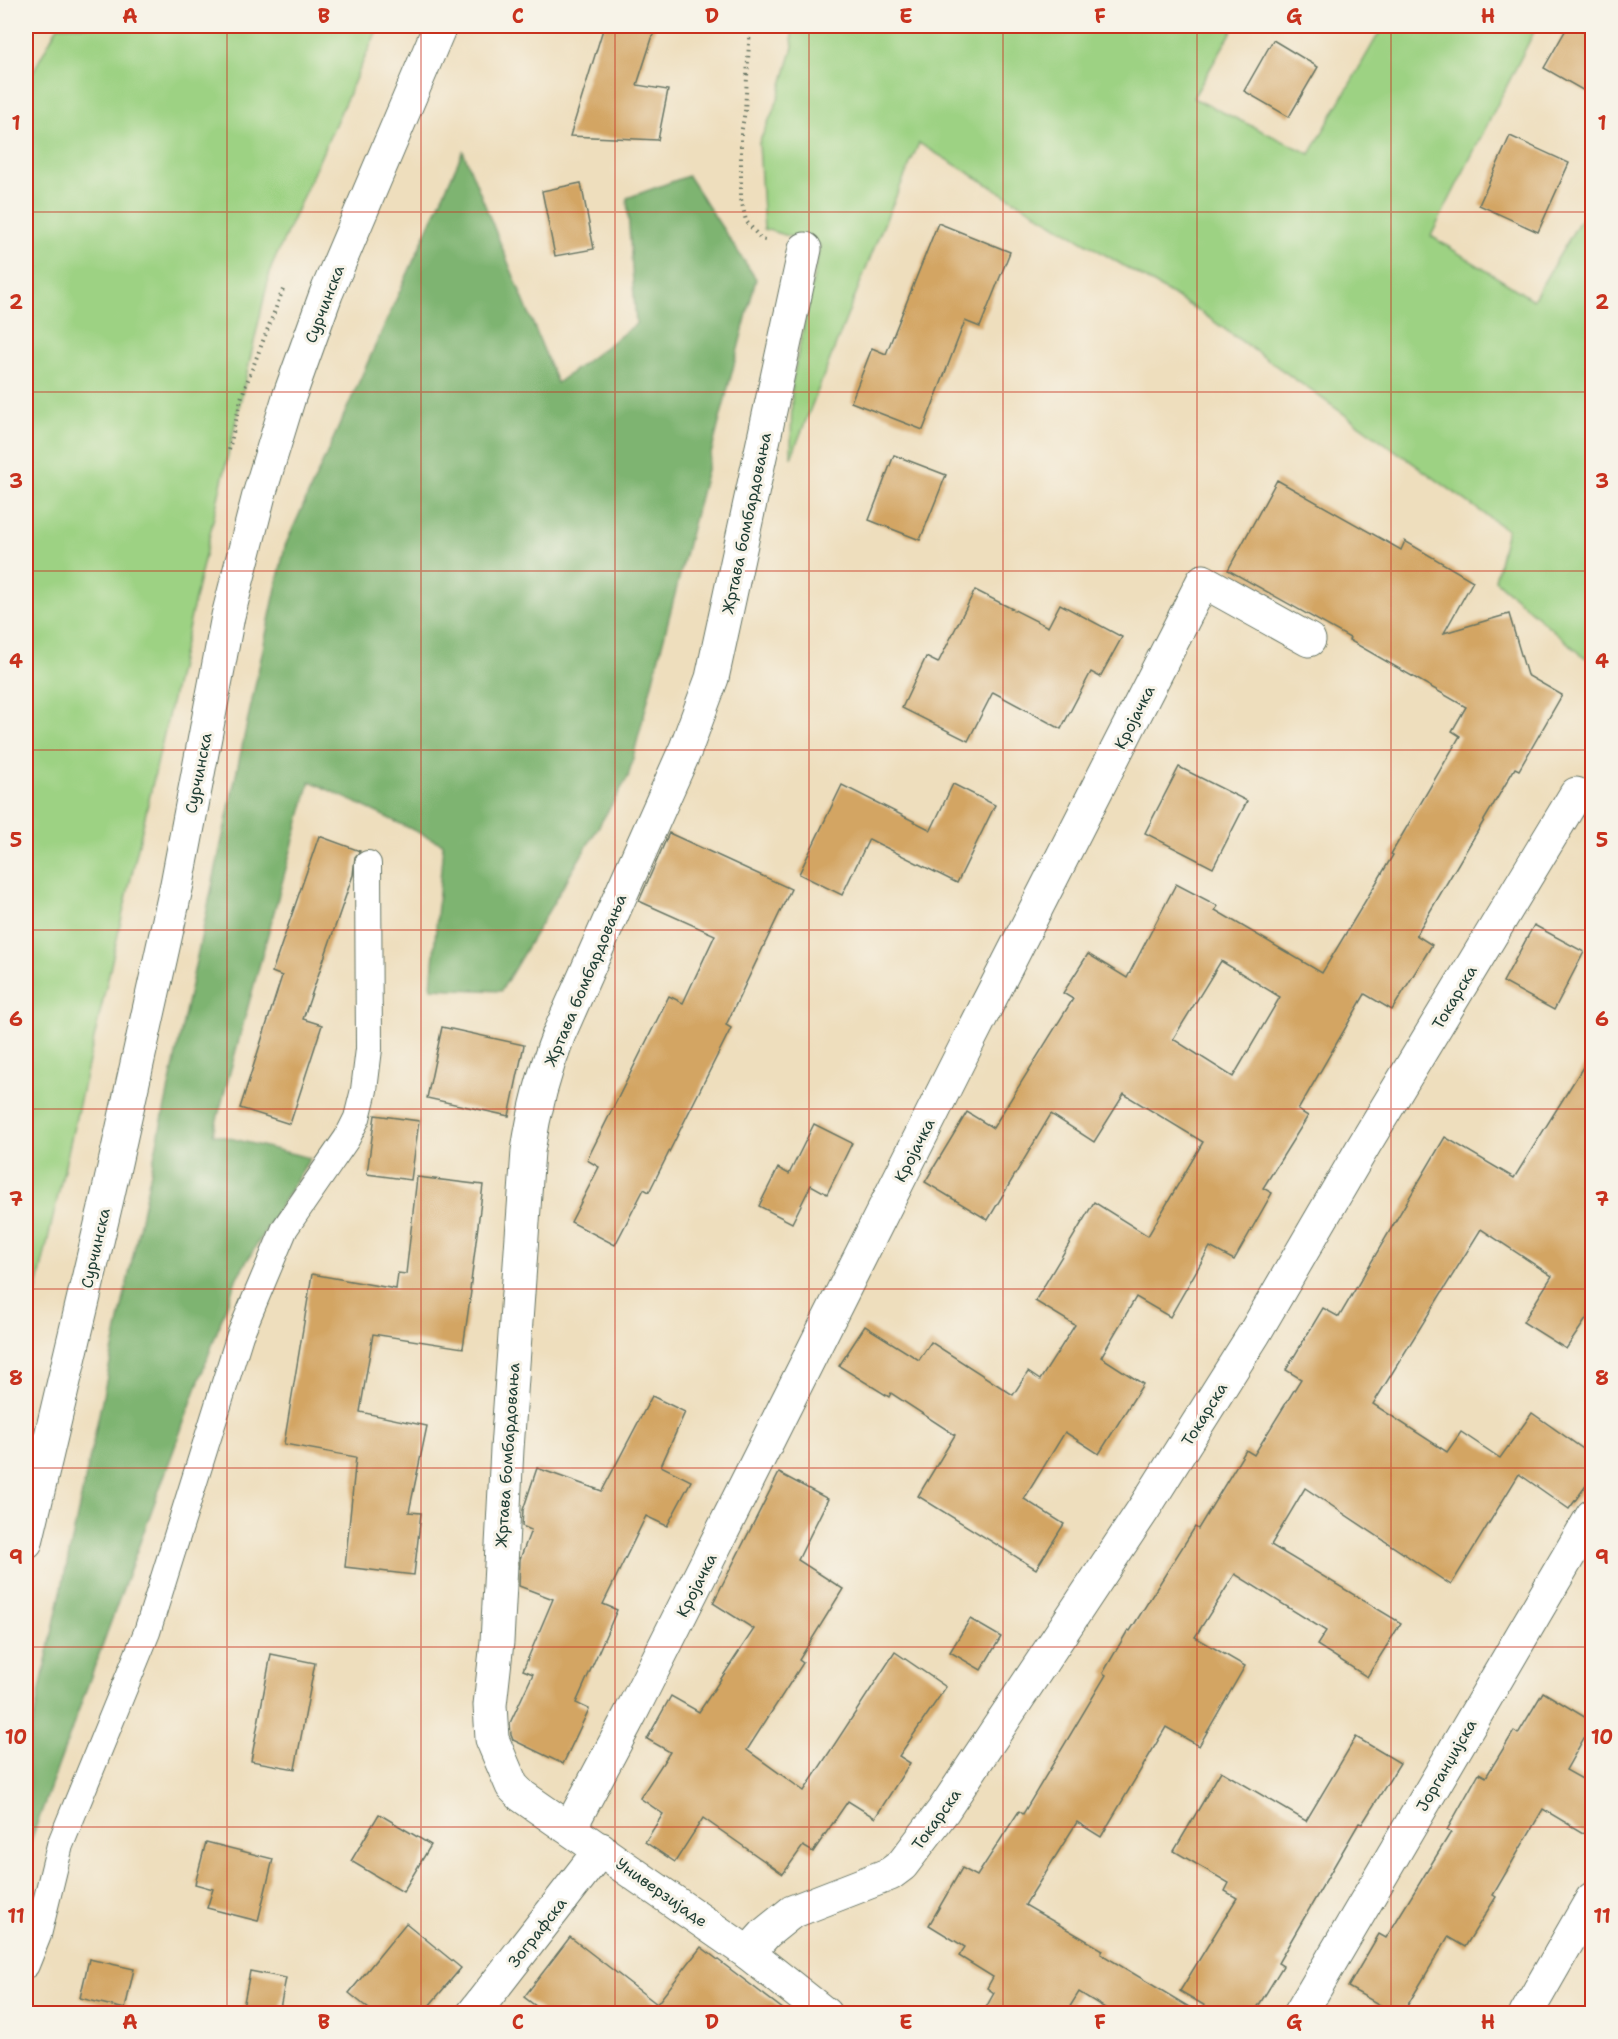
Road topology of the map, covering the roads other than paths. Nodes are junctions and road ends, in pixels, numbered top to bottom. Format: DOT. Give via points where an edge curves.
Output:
graph roads {
  1 [pos="440,26"];
  2 [pos="805,249"];
  3 [pos="1309,640"];
  4 [pos="1576,794"];
  5 [pos="368,864"];
  6 [pos="1593,1516"];
  7 [pos="26,1542"];
  8 [pos="503,1768"];
  9 [pos="570,1828"];
  10 [pos="601,1849"];
  11 [pos="1593,1899"];
  12 [pos="748,1953"];
  13 [pos="26,1965"];
  14 [pos="473,2013"];
  15 [pos="825,2013"];
  16 [pos="1300,2013"];
  17 [pos="1526,2013"];
  1 -- 7 [label="street, Сурчинска" via="326,294 289,397 253,517 228,616 177,884 110,1187"];
  2 -- 8 [label="street, Жртава бомбардовања" via="712,678 686,748 559,1034 547,1064 532,1127 490,1705 492,1739"];
  3 -- 9 [label="street, Кројачка" via="1203,580"];
  4 -- 12 [label="street, Токарска" via="1254,1334 1145,1507 943,1811 902,1865 890,1874 792,1912"];
  5 -- 13 [label="lane" via="369,1049 357,1118 285,1228 240,1335 147,1632 60,1845 38,1935"];
  6 -- 16 [label="street, Јорганџијска"];
  8 -- 9 [label="street, Универзијаде" via="512,1786 533,1806"];
  9 -- 10 [label="street, Универзијаде"];
  10 -- 12 [label="street, Универзијаде"];
  10 -- 14 [label="street, Зографска"];
  11 -- 17 [label="street"];
  12 -- 15 [label="street, Универзијаде"];
}
